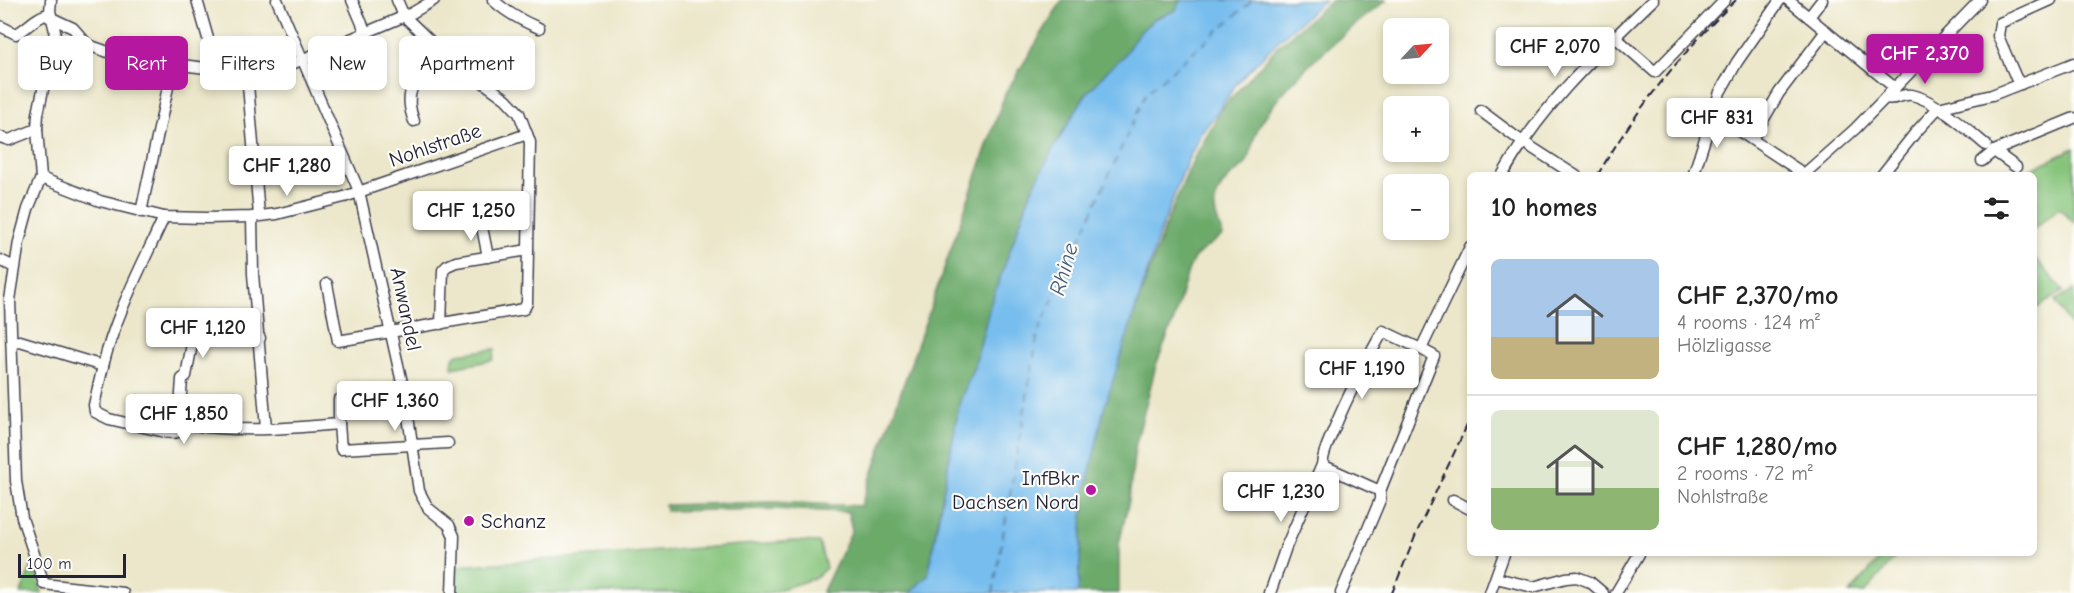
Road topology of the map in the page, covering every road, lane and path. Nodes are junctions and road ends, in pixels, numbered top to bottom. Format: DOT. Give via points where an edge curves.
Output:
graph roads {
  1 [pos="51,0"];
  2 [pos="197,0"];
  3 [pos="277,0"];
  4 [pos="352,0"];
  5 [pos="397,0"];
  6 [pos="434,0"];
  7 [pos="493,0"];
  8 [pos="1653,0"];
  9 [pos="1725,0"];
  10 [pos="1780,0"];
  11 [pos="1788,0"];
  12 [pos="1822,0"];
  13 [pos="1980,0"];
  14 [pos="2051,0"];
  15 [pos="404,16"];
  16 [pos="1809,16"];
  17 [pos="51,18"];
  18 [pos="0,26"];
  19 [pos="539,28"];
  20 [pos="1826,31"];
  21 [pos="366,33"];
  22 [pos="207,36"];
  23 [pos="425,36"];
  24 [pos="1614,37"];
  25 [pos="105,51"];
  26 [pos="303,59"];
  27 [pos="296,62"];
  28 [pos="2074,63"];
  29 [pos="2021,84"];
  30 [pos="1894,88"];
  31 [pos="167,90"];
  32 [pos="248,90"];
  33 [pos="410,90"];
  34 [pos="494,90"];
  35 [pos="1885,98"];
  36 [pos="1938,108"];
  37 [pos="1481,111"];
  38 [pos="1712,113"];
  39 [pos="2074,118"];
  40 [pos="414,121"];
  41 [pos="37,129"];
  42 [pos="527,134"];
  43 [pos="1752,139"];
  44 [pos="3,142"];
  45 [pos="1524,142"];
  46 [pos="1990,148"];
  47 [pos="1982,161"];
  48 [pos="2016,167"];
  49 [pos="1505,172"];
  50 [pos="1570,172"];
  51 [pos="1695,172"];
  52 [pos="1799,172"];
  53 [pos="1806,172"];
  54 [pos="1884,172"];
  55 [pos="41,178"];
  56 [pos="359,191"];
  57 [pos="141,212"];
  58 [pos="255,216"];
  59 [pos="164,217"];
  60 [pos="482,222"];
  61 [pos="528,249"];
  62 [pos="1467,253"];
  63 [pos="488,257"];
  64 [pos="0,260"];
  65 [pos="14,267"];
  66 [pos="327,284"];
  67 [pos="5,301"];
  68 [pos="441,324"];
  69 [pos="392,332"];
  70 [pos="260,338"];
  71 [pos="12,342"];
  72 [pos="1420,349"];
  73 [pos="104,366"];
  74 [pos="405,396"];
  75 [pos="183,423"];
  76 [pos="339,424"];
  77 [pos="266,428"];
  78 [pos="448,443"];
  79 [pos="412,445"];
  80 [pos="1322,465"];
  81 [pos="1380,490"];
  82 [pos="1453,500"];
  83 [pos="1467,507"];
  84 [pos="1503,556"];
  85 [pos="1638,556"];
  86 [pos="1496,578"];
  87 [pos="123,593"];
  88 [pos="452,593"];
  89 [pos="1269,593"];
  90 [pos="1341,593"];
  91 [pos="1490,593"];
  92 [pos="1603,593"];
  93 [pos="1616,593"];
  1 -- 17 [label="street"];
  2 -- 22 [label="street"];
  3 -- 26 [label="street, Anwandel"];
  4 -- 21 [label="street"];
  5 -- 15 [label="street"];
  6 -- 15 [label="street"];
  7 -- 19 [label="street" via="519,20"];
  8 -- 24 [label="street"];
  9 -- 24 [label="street" via="1655,72"];
  10 -- 38 [label="street" via="1737,62"];
  11 -- 16 [label="street"];
  12 -- 16 [label="street"];
  13 -- 30 [label="street"];
  14 -- 29 [label="street" via="2000,23 1998,36"];
  15 -- 21 [label="street"];
  15 -- 23 [label="street"];
  16 -- 20 [label="street"];
  17 -- 18 [label="street" via="38,18 16,34"];
  17 -- 25 [label="street" via="73,28 88,45"];
  17 -- 41 [label="street" via="55,31"];
  20 -- 30 [label="street"];
  20 -- 43 [label="street" via="1779,93"];
  21 -- 26 [label="street"];
  24 -- 45 [label="street" via="1563,90"];
  26 -- 27 [label="street"];
  26 -- 56 [label="street, Anwandel"];
  28 -- 29 [label="street"];
  29 -- 36 [label="street"];
  30 -- 35 [label="street"];
  31 -- 57 [label="street"];
  32 -- 58 [label="street"];
  33 -- 40 [label="street" via="408,106"];
  34 -- 42 [label="street" via="519,113"];
  35 -- 36 [label="street" via="1911,95"];
  35 -- 53 [label="street"];
  36 -- 46 [label="street"];
  36 -- 54 [label="street"];
  37 -- 45 [label="street"];
  38 -- 43 [label="street"];
  38 -- 51 [label="street"];
  39 -- 46 [label="street"];
  41 -- 44 [label="street"];
  41 -- 55 [label="street"];
  42 -- 56 [label="street, Nohlstraße"];
  42 -- 61 [label="street" via="531,142"];
  43 -- 52 [label="street"];
  45 -- 49 [label="street"];
  45 -- 50 [label="street"];
  46 -- 47 [label="street"];
  46 -- 48 [label="street"];
  55 -- 57 [label="street, Nohlstraße"];
  55 -- 65 [label="street" via="28,209"];
  56 -- 58 [label="street, Nohlstraße" via="277,214"];
  56 -- 69 [label="street, Anwandel"];
  57 -- 59 [label="street, Nohlstraße"];
  58 -- 59 [label="street, Nohlstraße"];
  58 -- 70 [label="street" via="253,274"];
  59 -- 73 [label="street" via="130,289"];
  60 -- 63 [label="street"];
  61 -- 63 [label="street"];
  61 -- 68 [label="street" via="524,309"];
  62 -- 72 [label="street"];
  63 -- 68 [label="street" via="456,262 443,270"];
  64 -- 65 [label="street"];
  65 -- 67 [label="street"];
  66 -- 69 [label="street" via="338,341"];
  67 -- 71 [label="street"];
  68 -- 69 [label="street"];
  69 -- 74 [label="street, Anwandel"];
  70 -- 75 [label="street" via="194,333 186,376 182,379"];
  70 -- 77 [label="street"];
  71 -- 73 [label="street"];
  71 -- 87 [label="street" via="19,504 44,584"];
  72 -- 80 [label="street" via="1383,331 1351,389"];
  72 -- 81 [label="street" via="1434,356"];
  73 -- 75 [label="street" via="95,412 172,434 179,432"];
  74 -- 76 [label="street" via="339,400"];
  74 -- 79 [label="street, Anwandel"];
  75 -- 77 [label="street"];
  76 -- 77 [label="street"];
  76 -- 79 [label="street" via="341,449"];
  78 -- 79 [label="street"];
  79 -- 88 [label="street, Anwandel" via="423,502 449,525 454,536"];
  80 -- 81 [label="street"];
  80 -- 89 [label="street"];
  81 -- 90 [label="street" via="1380,500"];
  82 -- 83 [label="street"];
  84 -- 86 [label="street"];
  85 -- 93 [label="street"];
  86 -- 91 [label="street"];
  86 -- 92 [label="street" via="1533,587 1577,577"];
}
